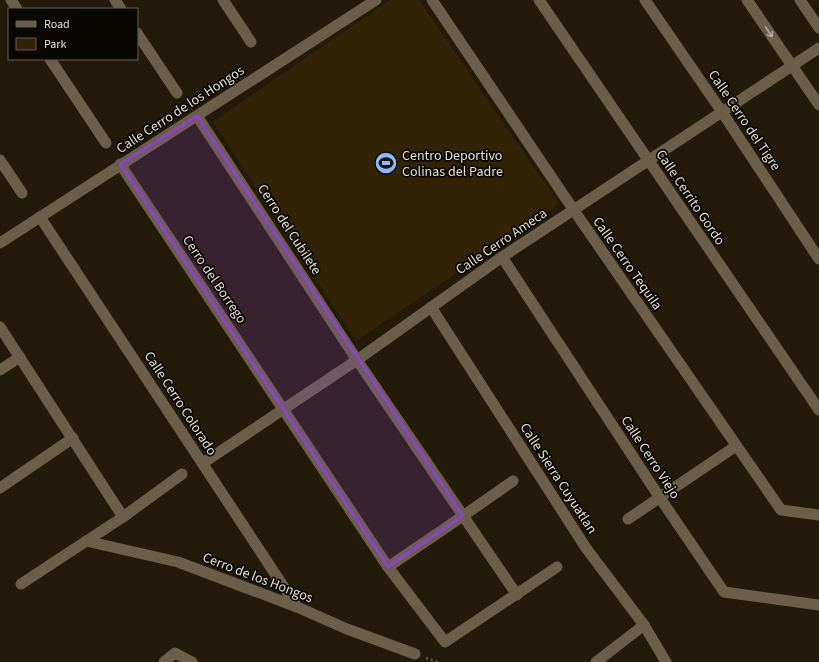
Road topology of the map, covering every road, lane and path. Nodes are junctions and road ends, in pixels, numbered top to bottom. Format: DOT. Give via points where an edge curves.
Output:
graph roads {
  1 [pos="224,0"];
  2 [pos="376,0"];
  3 [pos="432,0"];
  4 [pos="539,0"];
  5 [pos="645,0"];
  6 [pos="747,0"];
  7 [pos="800,0"];
  8 [pos="819,28"];
  9 [pos="138,34"];
  10 [pos="251,42"];
  11 [pos="819,48"];
  12 [pos="51,60"];
  13 [pos="792,66"];
  14 [pos="177,93"];
  15 [pos="819,105"];
  16 [pos="722,112"];
  17 [pos="197,116"];
  18 [pos="106,143"];
  19 [pos="0,160"];
  20 [pos="648,160"];
  21 [pos="120,164"];
  22 [pos="22,193"];
  23 [pos="573,209"];
  24 [pos="40,217"];
  25 [pos="0,243"];
  26 [pos="502,257"];
  27 [pos="819,259"];
  28 [pos="431,307"];
  29 [pos="0,327"];
  30 [pos="20,356"];
  31 [pos="357,360"];
  32 [pos="0,370"];
  33 [pos="284,410"];
  34 [pos="819,410"];
  35 [pos="73,438"];
  36 [pos="736,446"];
  37 [pos="203,463"];
  38 [pos="182,474"];
  39 [pos="513,481"];
  40 [pos="0,488"];
  41 [pos="660,498"];
  42 [pos="819,515"];
  43 [pos="464,516"];
  44 [pos="123,517"];
  45 [pos="628,519"];
  46 [pos="86,541"];
  47 [pos="388,567"];
  48 [pos="557,567"];
  49 [pos="21,584"];
  50 [pos="517,595"];
  51 [pos="819,606"];
  52 [pos="297,607"];
  53 [pos="644,625"];
  54 [pos="415,654"];
  55 [pos="164,662"];
  56 [pos="192,662"];
  57 [pos="596,662"];
  58 [pos="666,662"];
  1 -- 10 [label="street"];
  2 -- 17 [label="street, Calle Cerro de los Hongos"];
  3 -- 23 [label="street, Calle Cerro Tequila"];
  4 -- 20 [label="street, Calle Cerrito Gordo"];
  5 -- 16 [label="street, Calle Cerro del Tigre"];
  6 -- 13 [label="street, one-way"];
  7 -- 8 [label="street"];
  9 -- 14 [label="street"];
  11 -- 13 [label="street, Calle Cerro Ameca"];
  12 -- 18 [label="street"];
  13 -- 15 [label="street"];
  13 -- 16 [label="street, Calle Cerro Ameca"];
  16 -- 20 [label="street, Calle Cerro Ameca"];
  16 -- 27 [label="street, Calle Cerro del Tigre"];
  17 -- 21 [label="street, Calle Cerro de los Hongos"];
  17 -- 31 [label="street, Cerro del Cubilete"];
  19 -- 22 [label="street"];
  20 -- 23 [label="street, Calle Cerro Ameca"];
  20 -- 34 [label="street, Calle Cerrito Gordo"];
  21 -- 24 [label="street, Calle Cerro de los Hongos"];
  21 -- 33 [label="street, Cerro del Borrego"];
  23 -- 26 [label="street, Calle Cerro Ameca"];
  23 -- 36 [label="street, Calle Cerro Tequila"];
  24 -- 25 [label="street, Calle Cerro de los Hongos"];
  24 -- 37 [label="street, Calle Cerro Colorado"];
  26 -- 28 [label="street, Calle Cerro Ameca"];
  26 -- 41 [label="street, Calle Cerro Viejo"];
  28 -- 31 [label="street, Calle Cerro Ameca"];
  28 -- 53 [label="street, Calle Sierra Cuyuatlan" via="586,548"];
  29 -- 30 [label="street"];
  30 -- 32 [label="street"];
  30 -- 35 [label="street"];
  31 -- 33 [label="street, Calle Cerro Ameca"];
  31 -- 43 [label="street, Cerro del Cubilete"];
  33 -- 37 [label="street, Calle Cerro Ameca"];
  33 -- 47 [label="street, Cerro del Borrego"];
  35 -- 40 [label="street"];
  35 -- 44 [label="street"];
  36 -- 41 [label="street"];
  36 -- 42 [label="street, Calle Cerro Tequila" via="781,510"];
  37 -- 52 [label="street, Calle Cerro Colorado"];
  38 -- 44 [label="street"];
  39 -- 43 [label="street"];
  41 -- 45 [label="street"];
  41 -- 51 [label="street, Calle Cerro Viejo" via="724,592"];
  43 -- 47 [label="street"];
  43 -- 50 [label="street, Cerro del Cubilete"];
  44 -- 46 [label="street"];
  46 -- 49 [label="street"];
  46 -- 52 [label="street, Cerro de los Hongos" via="178,562"];
  47 -- 50 [label="street, Cerro del Borrego" via="445,642"];
  48 -- 50 [label="street"];
  52 -- 54 [label="street, Cerro de los Hongos" via="347,630"];
  53 -- 57 [label="street"];
  53 -- 58 [label="street, Calle Sierra Cuyuatlan"];
  55 -- 56 [label="street" via="175,653"];
}
